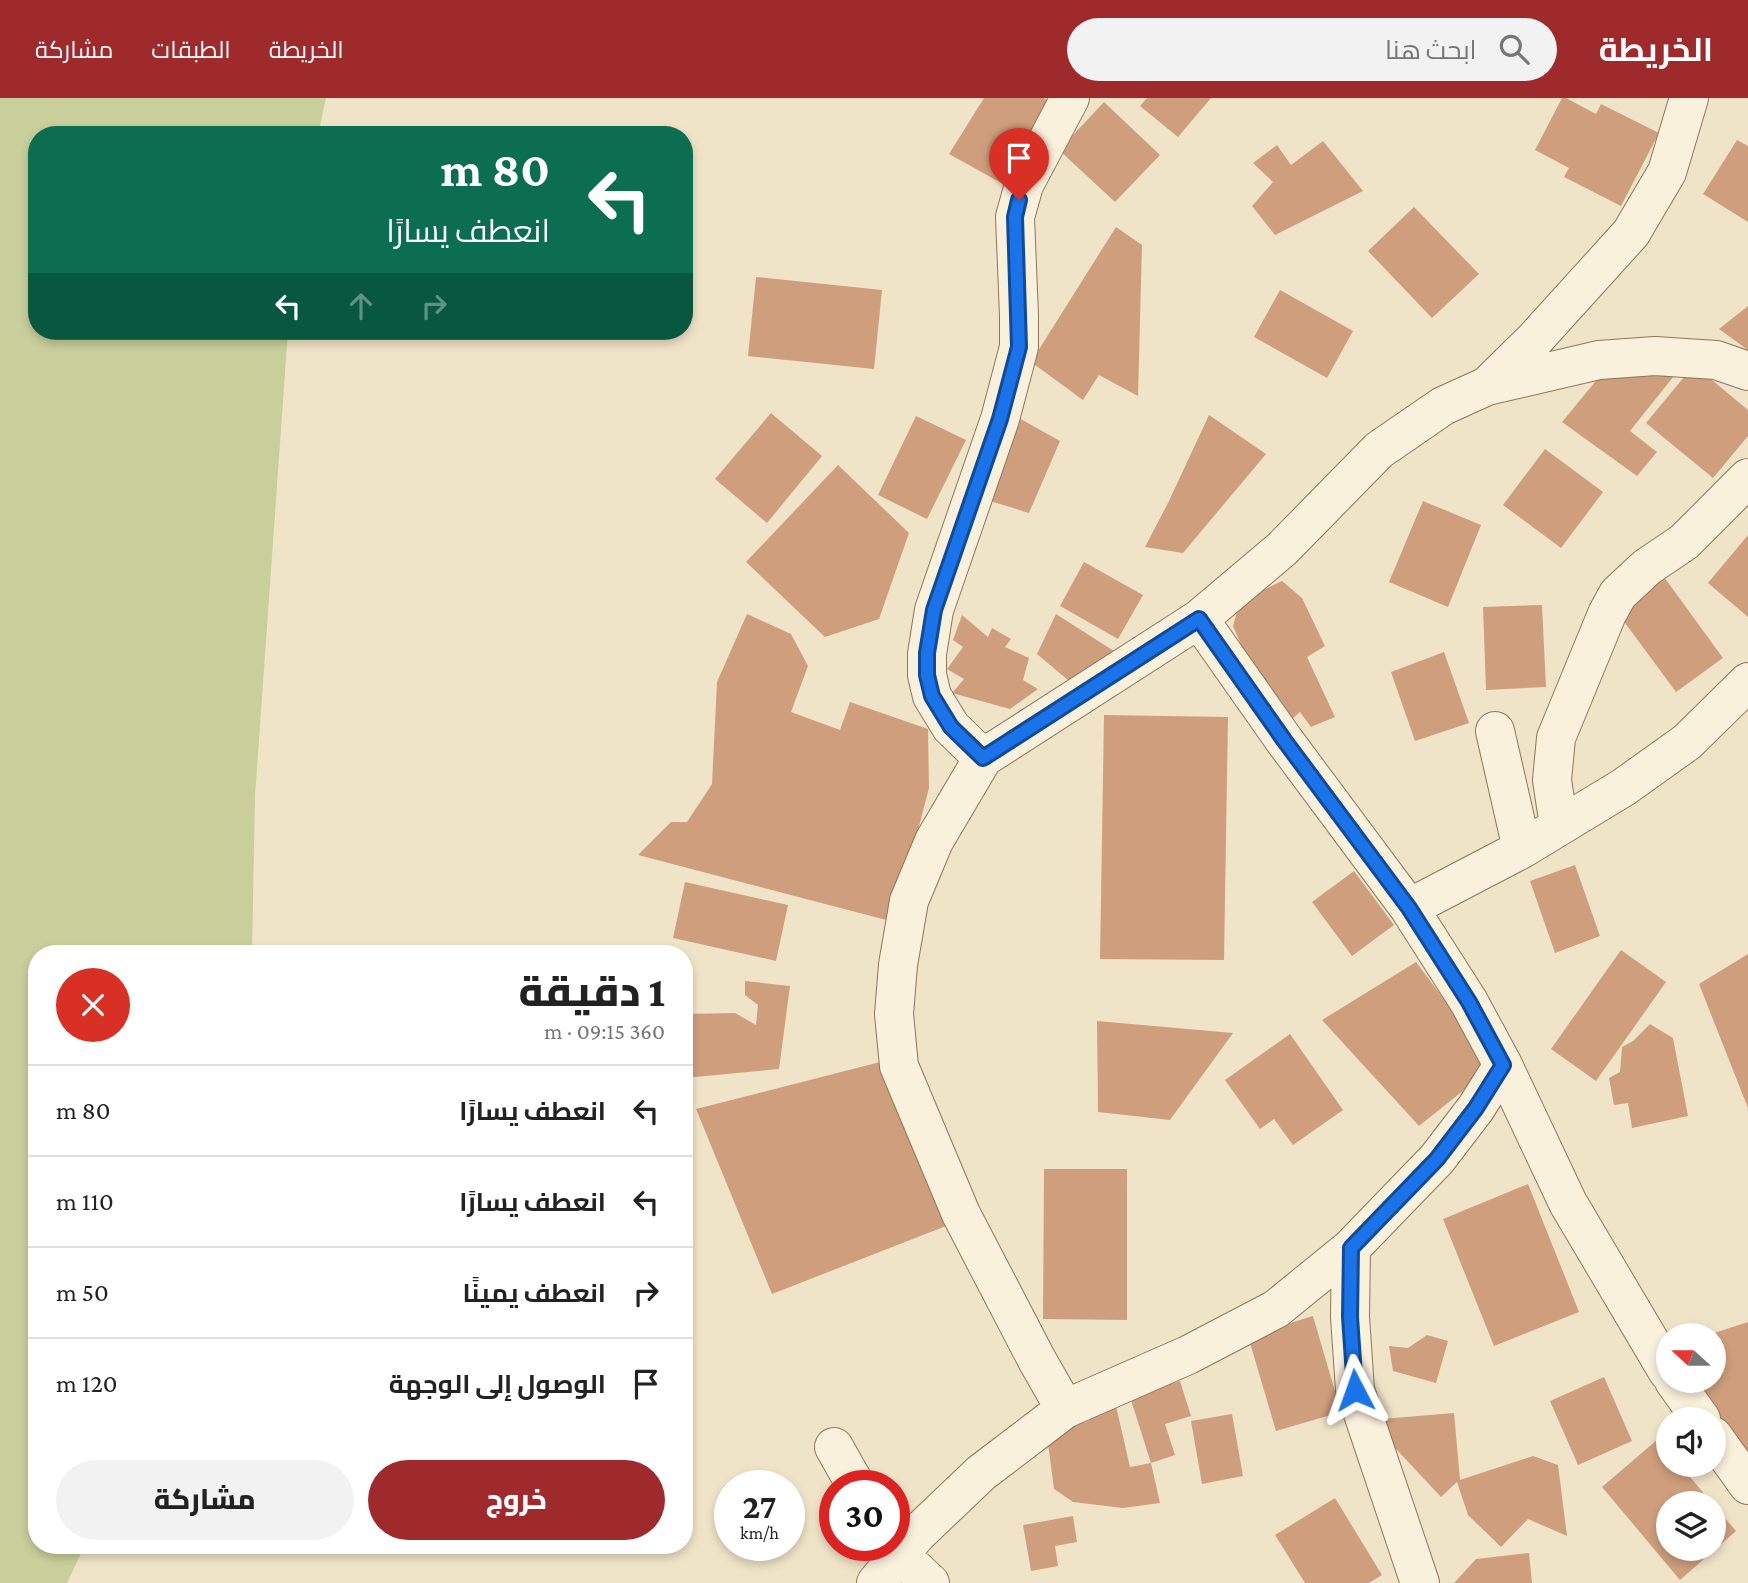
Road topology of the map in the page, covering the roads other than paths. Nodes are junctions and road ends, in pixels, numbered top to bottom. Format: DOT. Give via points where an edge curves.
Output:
graph roads {
  1 [pos="1070,98"];
  2 [pos="1689,98"];
  3 [pos="1748,371"];
  4 [pos="1487,386"];
  5 [pos="1748,478"];
  6 [pos="1199,619"];
  7 [pos="1748,682"];
  8 [pos="1495,731"];
  9 [pos="983,758"];
  10 [pos="1559,826"];
  11 [pos="1522,849"];
  12 [pos="1409,908"];
  13 [pos="1503,1065"];
  14 [pos="1351,1248"];
  15 [pos="1656,1352"];
  16 [pos="1065,1409"];
  17 [pos="834,1447"];
  18 [pos="1726,1454"];
  19 [pos="847,1470"];
  20 [pos="1748,1485"];
  21 [pos="910,1532"];
  22 [pos="910,1548"];
  23 [pos="889,1561"];
  24 [pos="876,1583"];
  25 [pos="930,1583"];
  26 [pos="1420,1583"];
  1 -- 9 [label="street" via="1019,200 1015,217 1019,347 1000,419 934,610 927,653 932,696 951,727"];
  2 -- 4 [label="street" via="1667,172 1631,233"];
  3 -- 4 [label="street" via="1716,360 1655,356 1599,360"];
  4 -- 6 [label="street" via="1443,406 1379,450 1282,549"];
  5 -- 10 [label="street" via="1684,542 1618,594 1607,614 1556,738 1552,780"];
  6 -- 9 [label="street"];
  6 -- 12 [label="street"];
  7 -- 10 [label="street" via="1687,743"];
  8 -- 11 [label="street"];
  9 -- 16 [label="street" via="934,841 909,901 894,1014 900,1066 961,1214"];
  10 -- 11 [label="street"];
  11 -- 12 [label="street"];
  12 -- 13 [label="street"];
  13 -- 14 [label="street" via="1437,1159"];
  13 -- 15 [label="street" via="1568,1203"];
  14 -- 16 [label="street" via="1276,1308"];
  14 -- 26 [label="street" via="1355,1390"];
  16 -- 21 [label="street"];
  17 -- 19 [label="street"];
  18 -- 20 [label="street"];
  22 -- 25 [label="street"];
  23 -- 24 [label="street"];
}
